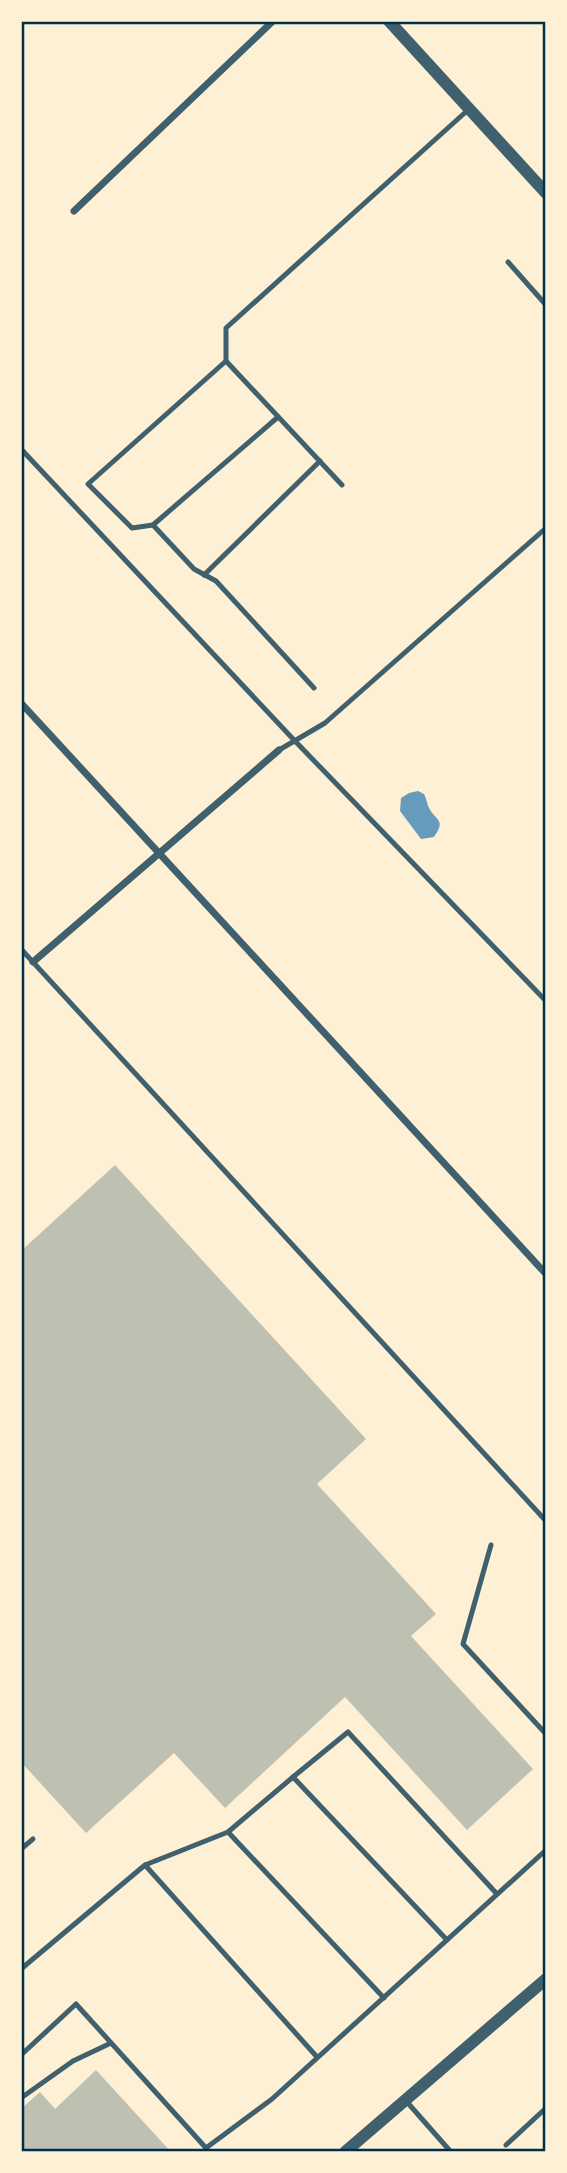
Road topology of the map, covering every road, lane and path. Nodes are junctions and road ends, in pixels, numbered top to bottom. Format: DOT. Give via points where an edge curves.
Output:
graph roads {
  1 [pos="273,21"];
  2 [pos="388,21"];
  3 [pos="469,109"];
  4 [pos="546,193"];
  5 [pos="74,211"];
  6 [pos="508,262"];
  7 [pos="546,304"];
  8 [pos="226,361"];
  9 [pos="278,417"];
  10 [pos="21,449"];
  11 [pos="320,461"];
  12 [pos="342,485"];
  13 [pos="153,524"];
  14 [pos="546,528"];
  15 [pos="204,575"];
  16 [pos="314,688"];
  17 [pos="21,703"];
  18 [pos="294,740"];
  19 [pos="279,750"];
  20 [pos="159,852"];
  21 [pos="21,949"];
  22 [pos="33,962"];
  23 [pos="546,1001"];
  24 [pos="546,1274"];
  25 [pos="546,1521"];
  26 [pos="491,1545"];
  27 [pos="546,1734"];
  28 [pos="293,1777"];
  29 [pos="228,1832"];
  30 [pos="33,1839"];
  31 [pos="21,1849"];
  32 [pos="546,1850"];
  33 [pos="145,1865"];
  34 [pos="497,1894"];
  35 [pos="447,1940"];
  36 [pos="21,1969"];
  37 [pos="546,1979"];
  38 [pos="384,1998"];
  39 [pos="111,2043"];
  40 [pos="21,2055"];
  41 [pos="317,2057"];
  42 [pos="21,2098"];
  43 [pos="405,2100"];
  44 [pos="546,2108"];
  45 [pos="506,2145"];
  46 [pos="206,2150"];
  47 [pos="345,2152"];
  48 [pos="451,2152"];
  1 -- 5 [label="street"];
  2 -- 3 [label="street"];
  3 -- 4 [label="street"];
  3 -- 8 [label="lane" via="226,328"];
  6 -- 7 [label="lane"];
  8 -- 9 [label="lane"];
  8 -- 13 [label="lane" via="88,484 132,528"];
  9 -- 11 [label="lane"];
  9 -- 13 [label="lane"];
  10 -- 18 [label="lane"];
  11 -- 12 [label="lane"];
  11 -- 15 [label="lane"];
  13 -- 15 [label="lane"];
  14 -- 18 [label="lane" via="325,723"];
  15 -- 16 [label="lane" via="216,581"];
  17 -- 20 [label="street"];
  18 -- 19 [label="lane"];
  18 -- 23 [label="lane"];
  19 -- 20 [label="street"];
  20 -- 22 [label="street"];
  20 -- 24 [label="street"];
  21 -- 22 [label="lane"];
  22 -- 25 [label="lane"];
  26 -- 27 [label="lane" via="463,1644"];
  28 -- 29 [label="lane"];
  28 -- 34 [label="lane" via="348,1732"];
  28 -- 35 [label="lane"];
  29 -- 33 [label="lane"];
  29 -- 38 [label="lane"];
  30 -- 31 [label="lane"];
  32 -- 34 [label="lane"];
  33 -- 36 [label="lane"];
  33 -- 41 [label="lane"];
  34 -- 35 [label="lane"];
  35 -- 38 [label="lane"];
  37 -- 43 [label="street"];
  38 -- 41 [label="lane"];
  39 -- 40 [label="lane" via="76,2004"];
  39 -- 42 [label="lane" via="73,2061"];
  39 -- 46 [label="lane"];
  41 -- 46 [label="lane"];
  43 -- 47 [label="street"];
  43 -- 48 [label="lane"];
  44 -- 45 [label="lane"];
}
